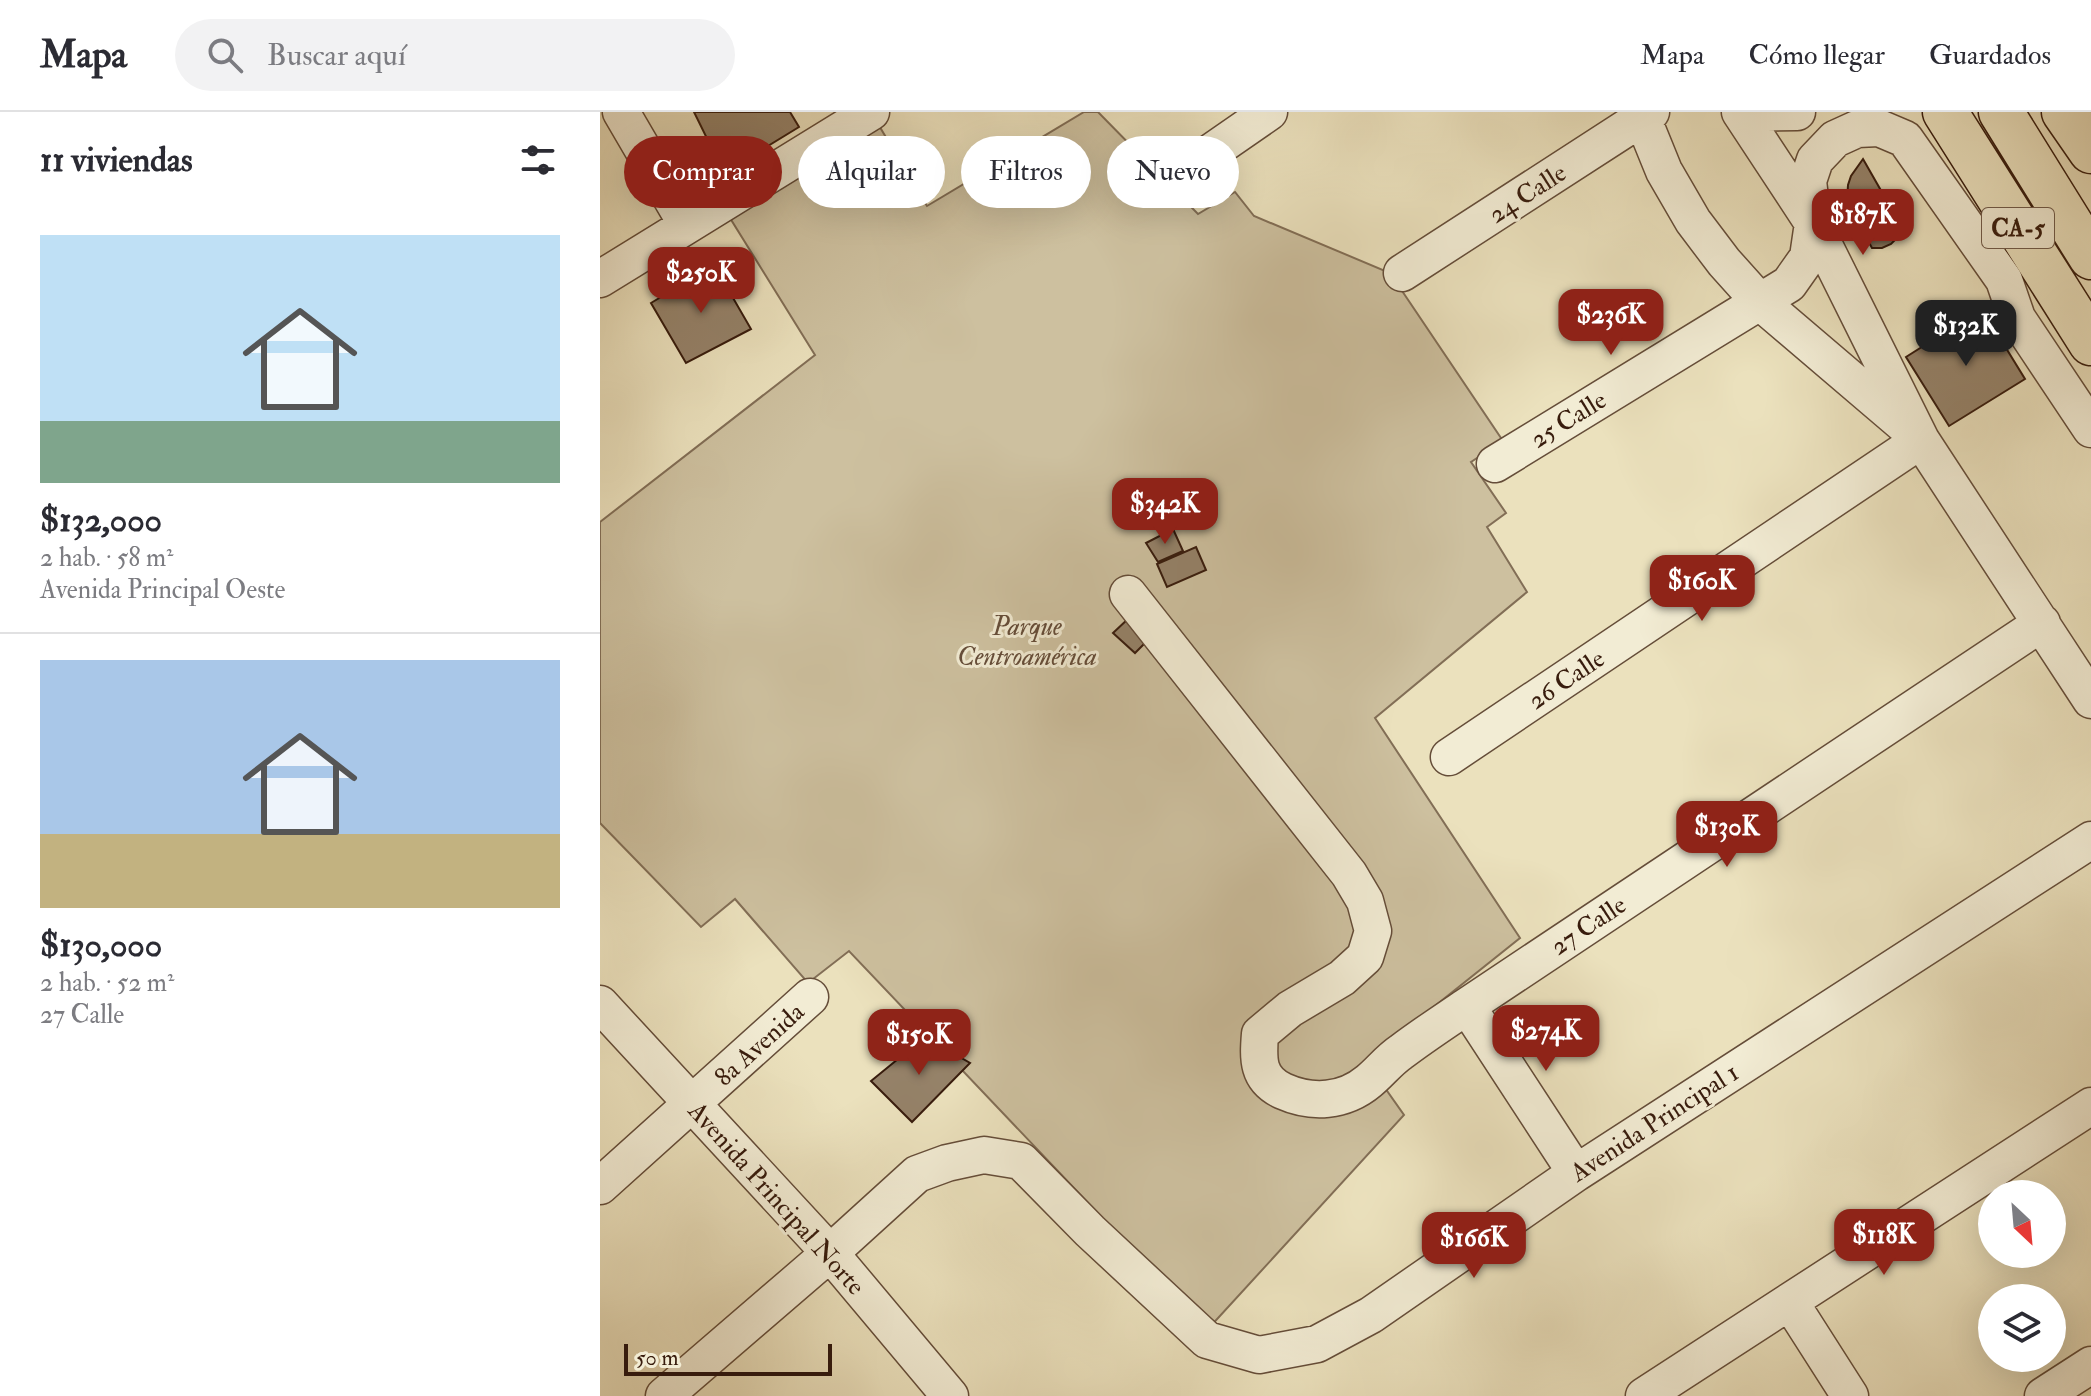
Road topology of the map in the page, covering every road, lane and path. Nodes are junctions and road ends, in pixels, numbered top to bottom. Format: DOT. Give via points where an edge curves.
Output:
graph roads {
  1 [pos="621,112"];
  2 [pos="871,112"];
  3 [pos="1269,112"];
  4 [pos="1741,112"];
  5 [pos="1797,112"];
  6 [pos="1945,112"];
  7 [pos="2001,112"];
  8 [pos="2064,112"];
  9 [pos="1644,114"];
  10 [pos="1897,125"];
  11 [pos="1234,136"];
  12 [pos="2091,151"];
  13 [pos="1813,223"];
  14 [pos="687,225"];
  15 [pos="2091,257"];
  16 [pos="1402,273"];
  17 [pos="600,279"];
  18 [pos="2004,280"];
  19 [pos="1759,301"];
  20 [pos="2091,343"];
  21 [pos="2091,386"];
  22 [pos="2091,429"];
  23 [pos="1921,440"];
  24 [pos="1495,464"];
  25 [pos="1128,594"];
  26 [pos="2042,623"];
  27 [pos="2091,700"];
  28 [pos="1449,757"];
  29 [pos="2091,840"];
  30 [pos="810,997"];
  31 [pos="600,1004"];
  32 [pos="1467,1006"];
  33 [pos="693,1103"];
  34 [pos="2091,1106"];
  35 [pos="1576,1173"];
  36 [pos="600,1186"];
  37 [pos="830,1253"];
  38 [pos="1790,1302"];
  39 [pos="2091,1366"];
  40 [pos="664,1396"];
  41 [pos="950,1396"];
  42 [pos="1644,1396"];
  43 [pos="1850,1396"];
  44 [pos="2043,1396"];
  1 -- 14 [label="street"];
  2 -- 14 [label="street"];
  3 -- 11 [label="street"];
  4 -- 5 [label="street"];
  4 -- 13 [label="street"];
  6 -- 20 [label="highway, CA-5"];
  7 -- 15 [label="highway, CA-5"];
  8 -- 12 [label="highway"];
  9 -- 16 [label="street, 24 Calle"];
  9 -- 19 [label="street" via="1664,171 1693,221"];
  10 -- 13 [label="street" via="1857,129 1835,139 1815,160 1808,181"];
  10 -- 18 [label="street"];
  13 -- 19 [label="street, 25 Calle" via="1808,257 1789,284"];
  13 -- 23 [label="street"];
  14 -- 17 [label="street"];
  18 -- 21 [label="street" via="2038,304"];
  18 -- 22 [label="street" via="2017,318"];
  19 -- 23 [label="street"];
  19 -- 24 [label="street, 25 Calle"];
  23 -- 26 [label="street"];
  23 -- 28 [label="street, 26 Calle"];
  25 -- 32 [label="street, 27 Calle" via="1365,901 1373,931 1365,957 1260,1034 1258,1062 1272,1085 1310,1099 1338,1099"];
  26 -- 27 [label="street"];
  26 -- 32 [label="street, 27 Calle"];
  29 -- 35 [label="street, Avenida Principal 1"];
  30 -- 33 [label="street, 8a Avenida"];
  31 -- 33 [label="street, Avenida Principal Norte"];
  32 -- 35 [label="street"];
  33 -- 36 [label="street, 8a Avenida"];
  33 -- 37 [label="street, Avenida Principal Norte"];
  34 -- 38 [label="street"];
  35 -- 37 [label="street, Avenida Principal 1" via="1371,1315 1317,1344 1259,1355 1207,1340 1021,1161 984,1155 917,1174"];
  37 -- 40 [label="street, Avenida Principal 1"];
  37 -- 41 [label="street, Avenida Principal Norte"];
  38 -- 42 [label="street"];
  38 -- 43 [label="street"];
  39 -- 44 [label="street"];
}
